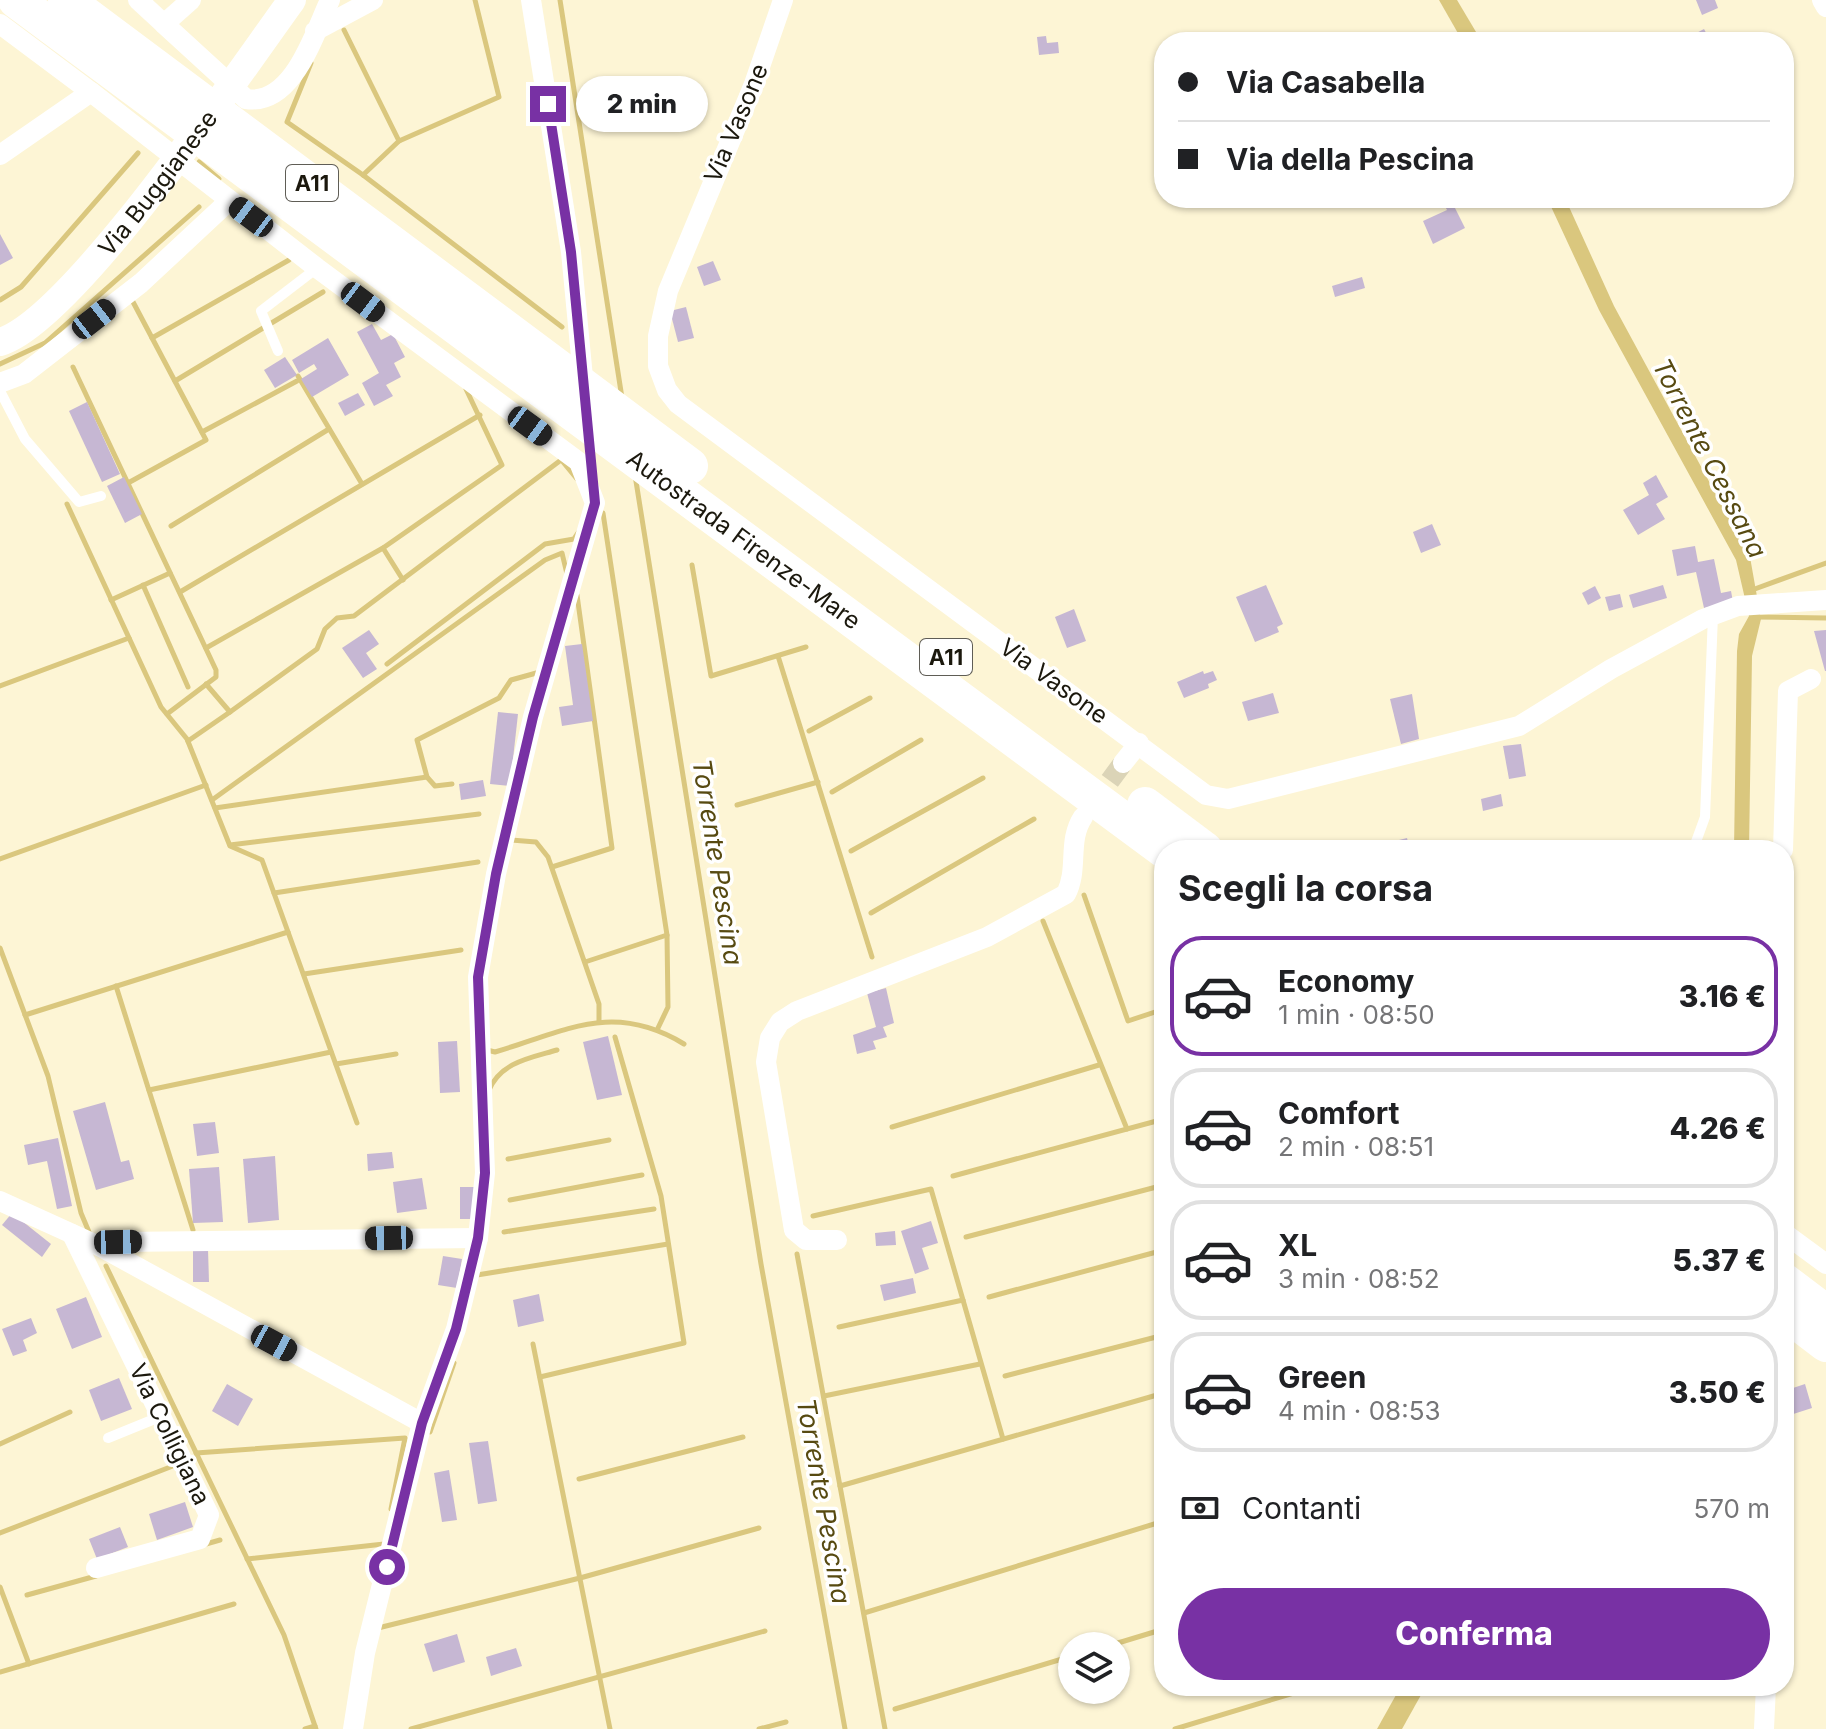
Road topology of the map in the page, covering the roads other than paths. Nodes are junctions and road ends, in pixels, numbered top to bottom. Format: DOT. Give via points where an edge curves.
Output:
graph roads {
  1 [pos="16,0"];
  2 [pos="66,0"];
  3 [pos="138,0"];
  4 [pos="191,0"];
  5 [pos="292,0"];
  6 [pos="330,0"];
  7 [pos="373,0"];
  8 [pos="531,0"];
  9 [pos="783,0"];
  10 [pos="1822,0"];
  11 [pos="1826,7"];
  12 [pos="0,24"];
  13 [pos="164,24"];
  14 [pos="315,31"];
  15 [pos="91,92"];
  16 [pos="0,155"];
  17 [pos="229,201"];
  18 [pos="317,268"];
  19 [pos="0,342"];
  20 [pos="278,351"];
  21 [pos="553,380"];
  22 [pos="0,383"];
  23 [pos="0,391"];
  24 [pos="681,475"];
  25 [pos="101,496"];
  26 [pos="595,503"];
  27 [pos="1826,600"];
  28 [pos="1713,615"];
  29 [pos="1811,679"];
  30 [pos="1139,743"];
  31 [pos="1123,763"];
  32 [pos="1083,817"];
  33 [pos="1191,840"];
  34 [pos="1697,840"];
  35 [pos="1783,840"];
  36 [pos="1154,842"];
  37 [pos="0,1201"];
  38 [pos="72,1234"];
  39 [pos="478,1238"];
  40 [pos="837,1240"];
  41 [pos="1794,1240"];
  42 [pos="99,1246"];
  43 [pos="1826,1264"];
  44 [pos="1794,1289"];
  45 [pos="1826,1313"];
  46 [pos="1794,1320"];
  47 [pos="1826,1344"];
  48 [pos="162,1416"];
  49 [pos="422,1423"];
  50 [pos="108,1438"];
  51 [pos="96,1568"];
  52 [pos="1766,1696"];
  53 [pos="353,1729"];
  54 [pos="1764,1729"];
  1 -- 21 [label="highway, Autostrada Firenze-Mare / A11" via="390,281"];
  2 -- 21 [label="highway, Autostrada Firenze-Mare / A11"];
  3 -- 13 [label="street"];
  4 -- 13 [label="street"];
  5 -- 19 [label="main road, Via Buggianese" via="161,179 62,297 34,323"];
  6 -- 14 [label="street"];
  7 -- 14 [label="street"];
  8 -- 26 [label="street" via="571,252"];
  9 -- 30 [label="street, Via Vasone" via="668,291 658,336 662,380 678,404"];
  10 -- 11 [label="street"];
  12 -- 15 [label="street"];
  13 -- 14 [label="street" via="246,99 256,100 281,91"];
  15 -- 16 [label="street"];
  15 -- 17 [label="street"];
  17 -- 18 [label="street"];
  17 -- 22 [label="street" via="141,283 24,374"];
  18 -- 20 [label="lane" via="261,311"];
  18 -- 26 [label="street" via="579,462"];
  21 -- 24 [label="highway, Autostrada Firenze-Mare / A11"];
  23 -- 25 [label="lane" via="25,439 79,502"];
  24 -- 33 [label="highway, Autostrada Firenze-Mare / A11"];
  24 -- 36 [label="highway, Autostrada Firenze-Mare / A11"];
  26 -- 39 [label="street" via="533,717 478,977 485,1173"];
  27 -- 28 [label="street, Via Vasone" via="1738,606"];
  28 -- 30 [label="street, Via Vasone" via="1649,647 1519,726 1228,799 1206,795"];
  28 -- 34 [label="lane" via="1705,817"];
  29 -- 35 [label="street" via="1788,691"];
  30 -- 31 [label="street"];
  32 -- 40 [label="street" via="1076,828 1066,894 966,946 797,1011 774,1030 766,1062 794,1230 806,1240"];
  37 -- 38 [label="street"];
  38 -- 42 [label="street"];
  38 -- 48 [label="street, Via Colligiana"];
  39 -- 42 [label="street"];
  39 -- 49 [label="street" via="456,1329"];
  41 -- 43 [label="street"];
  42 -- 49 [label="street"];
  44 -- 45 [label="highway"];
  46 -- 47 [label="highway"];
  48 -- 50 [label="lane"];
  48 -- 51 [label="street, Via Colligiana" via="209,1515 207,1528 200,1539"];
  49 -- 53 [label="street" via="365,1653"];
  52 -- 54 [label="street"];
}
